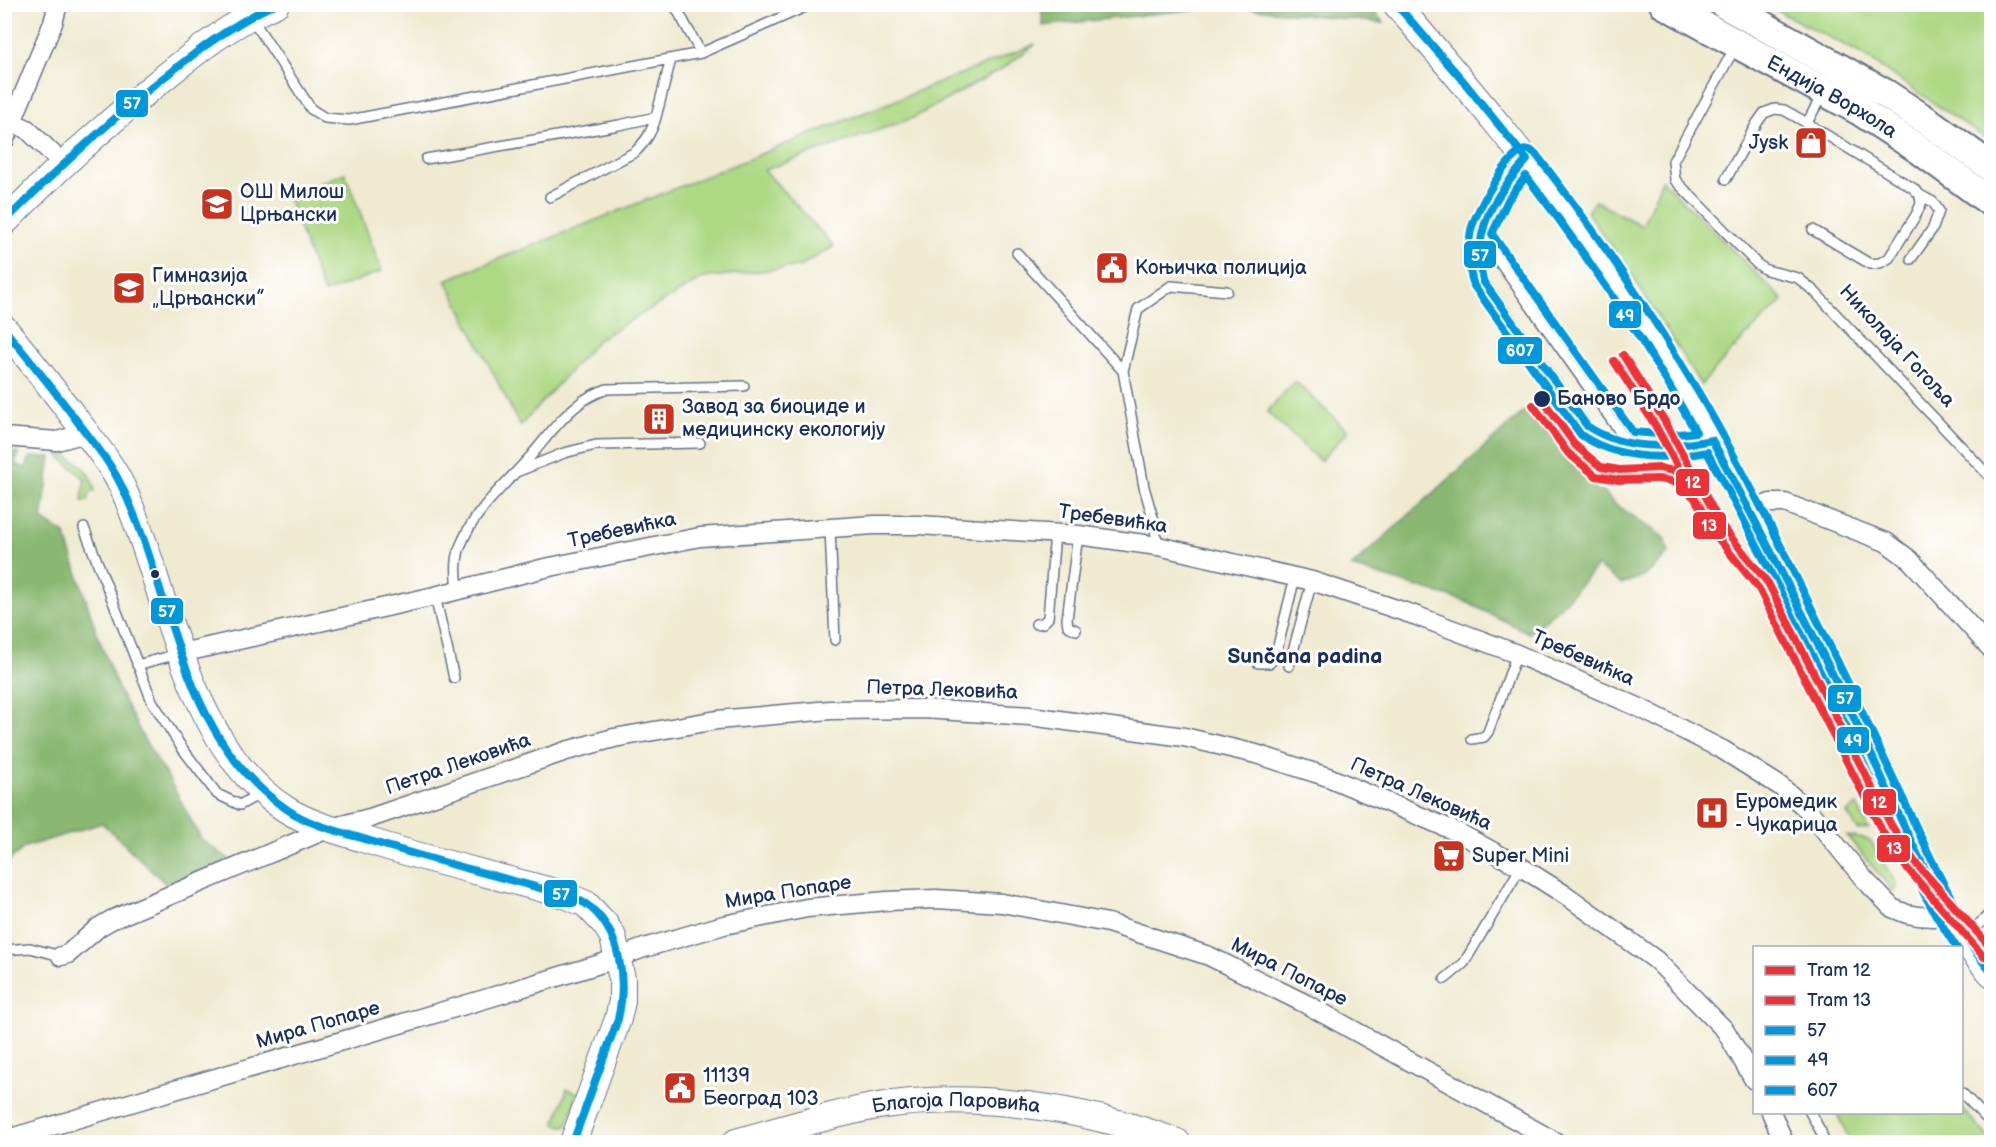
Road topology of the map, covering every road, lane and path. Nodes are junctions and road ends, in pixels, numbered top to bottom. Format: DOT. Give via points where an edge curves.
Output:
graph roads {
  1 [pos="58,4"];
  2 [pos="276,4"];
  3 [pos="674,4"];
  4 [pos="812,4"];
  5 [pos="1396,4"];
  6 [pos="1664,4"];
  7 [pos="1724,4"];
  8 [pos="247,10"];
  9 [pos="1736,43"];
  10 [pos="701,53"];
  11 [pos="671,58"];
  12 [pos="1824,91"];
  13 [pos="656,117"];
  14 [pos="12,122"];
  15 [pos="1807,123"];
  16 [pos="4,141"];
  17 [pos="426,159"];
  18 [pos="1527,160"];
  19 [pos="63,164"];
  20 [pos="1992,168"];
  21 [pos="1726,179"];
  22 [pos="1920,195"];
  23 [pos="550,197"];
  24 [pos="1992,202"];
  25 [pos="4,223"];
  26 [pos="1813,230"];
  27 [pos="1480,235"];
  28 [pos="1017,253"];
  29 [pos="1911,259"];
  30 [pos="1227,291"];
  31 [pos="4,328"];
  32 [pos="1122,371"];
  33 [pos="744,386"];
  34 [pos="86,433"];
  35 [pos="4,437"];
  36 [pos="1712,440"];
  37 [pos="700,442"];
  38 [pos="1627,442"];
  39 [pos="516,472"];
  40 [pos="1992,479"];
  41 [pos="1750,511"];
  42 [pos="84,528"];
  43 [pos="830,529"];
  44 [pos="1055,533"];
  45 [pos="1078,535"];
  46 [pos="1158,546"];
  47 [pos="1304,579"];
  48 [pos="458,589"];
  49 [pos="435,596"];
  50 [pos="1036,624"];
  51 [pos="1076,630"];
  52 [pos="835,640"];
  53 [pos="1992,650"];
  54 [pos="181,653"];
  55 [pos="1517,654"];
  56 [pos="1258,663"];
  57 [pos="137,666"];
  58 [pos="1289,666"];
  59 [pos="454,678"];
  60 [pos="1472,739"];
  61 [pos="263,792"];
  62 [pos="330,828"];
  63 [pos="1521,867"];
  64 [pos="1992,911"];
  65 [pos="1948,913"];
  66 [pos="1964,940"];
  67 [pos="4,950"];
  68 [pos="61,956"];
  69 [pos="618,957"];
  70 [pos="1992,974"];
  71 [pos="1445,979"];
  72 [pos="1753,1074"];
  73 [pos="1963,1094"];
  74 [pos="1771,1114"];
  75 [pos="1811,1114"];
  76 [pos="1992,1124"];
  77 [pos="4,1140"];
  78 [pos="573,1143"];
  79 [pos="736,1143"];
  80 [pos="1177,1143"];
  81 [pos="1556,1143"];
  82 [pos="1784,1143"];
  83 [pos="1824,1143"];
  1 -- 14 [label="street"];
  2 -- 8 [label="main road"];
  3 -- 10 [label="lane"];
  4 -- 10 [label="lane"];
  5 -- 18 [label="main road"];
  6 -- 9 [label="main road, Ендија Ворхола"];
  7 -- 20 [label="main road, Ендија Ворхола" via="1886,94"];
  8 -- 11 [label="lane" via="311,109 325,118 349,120"];
  8 -- 19 [label="main road"];
  9 -- 12 [label="main road, Ендија Ворхола"];
  9 -- 40 [label="lane, Николаја Гогоља" via="1673,161 1675,180 1757,264 1798,278 1815,292"];
  10 -- 11 [label="lane"];
  11 -- 13 [label="lane"];
  12 -- 15 [label="lane"];
  12 -- 24 [label="main road, Ендија Ворхола" via="1893,132"];
  13 -- 17 [label="lane"];
  13 -- 23 [label="lane" via="646,141 635,152"];
  14 -- 16 [label="street"];
  14 -- 19 [label="street" via="27,129"];
  15 -- 21 [label="lane" via="1784,110 1764,113"];
  15 -- 22 [label="lane"];
  18 -- 27 [label="lane" via="1497,195"];
  18 -- 36 [label="main road" via="1628,299"];
  19 -- 25 [label="main road"];
  22 -- 26 [label="lane" via="1916,215 1889,258 1881,262 1870,264"];
  22 -- 29 [label="lane" via="1933,202 1939,211 1933,228"];
  27 -- 38 [label="lane"];
  27 -- 38 [label="lane" via="1478,258 1483,281 1587,426 1604,438"];
  28 -- 32 [label="lane"];
  30 -- 32 [label="lane" via="1171,286 1138,309"];
  31 -- 34 [label="main road"];
  32 -- 46 [label="lane"];
  33 -- 39 [label="lane" via="607,389 593,394 558,424"];
  34 -- 35 [label="street" via="57,441"];
  34 -- 54 [label="main road" via="125,492"];
  36 -- 38 [label="lane" via="1666,446"];
  36 -- 41 [label="main road"];
  37 -- 39 [label="lane" via="596,445"];
  39 -- 48 [label="lane" via="475,518 463,540 456,562"];
  41 -- 53 [label="street" via="1770,503 1785,503 1895,547"];
  41 -- 65 [label="main road"];
  42 -- 57 [label="lane"];
  43 -- 44 [label="street, Требевићка" via="919,525"];
  43 -- 48 [label="street, Требевићка" via="700,537"];
  43 -- 52 [label="lane"];
  44 -- 45 [label="street, Требевићка"];
  44 -- 50 [label="lane" via="1048,618"];
  45 -- 46 [label="street, Требевићка"];
  45 -- 51 [label="lane" via="1066,619 1068,626"];
  46 -- 47 [label="street, Требевићка"];
  47 -- 55 [label="street, Требевићка" via="1417,615"];
  47 -- 56 [label="lane" via="1276,654 1270,663"];
  47 -- 58 [label="lane"];
  48 -- 49 [label="street, Требевићка"];
  49 -- 54 [label="street, Требевићка"];
  49 -- 59 [label="lane"];
  54 -- 57 [label="lane"];
  54 -- 61 [label="main road" via="217,734"];
  55 -- 60 [label="lane" via="1488,732"];
  55 -- 65 [label="street, Требевићка" via="1638,707 1723,750 1780,786 1808,810 1892,908 1925,917"];
  57 -- 61 [label="lane" via="152,701 217,794 240,805"];
  61 -- 62 [label="main road" via="286,809"];
  62 -- 63 [label="street, Петра Лековића" via="614,738 764,715 924,709 1136,729 1231,748 1376,796 1457,832"];
  62 -- 68 [label="street, Петра Лековића" via="111,920"];
  62 -- 69 [label="main road" via="411,855 580,901 605,924"];
  63 -- 71 [label="lane" via="1464,963"];
  63 -- 72 [label="street, Петра Лековића" via="1656,960 1725,1030"];
  64 -- 66 [label="lane"];
  65 -- 66 [label="main road"];
  66 -- 70 [label="main road"];
  67 -- 68 [label="lane" via="30,948"];
  69 -- 77 [label="street, Мира Попаре"];
  69 -- 78 [label="main road" via="622,979 620,1009"];
  69 -- 81 [label="street, Мира Попаре" via="724,925 807,908 887,901 1002,903 1108,923 1209,956 1306,1004"];
  73 -- 76 [label="lane"];
  74 -- 82 [label="street"];
  75 -- 83 [label="lane"];
  79 -- 80 [label="main road, Благоја Паровића" via="874,1107 948,1101 1013,1104 1074,1114"];
}
